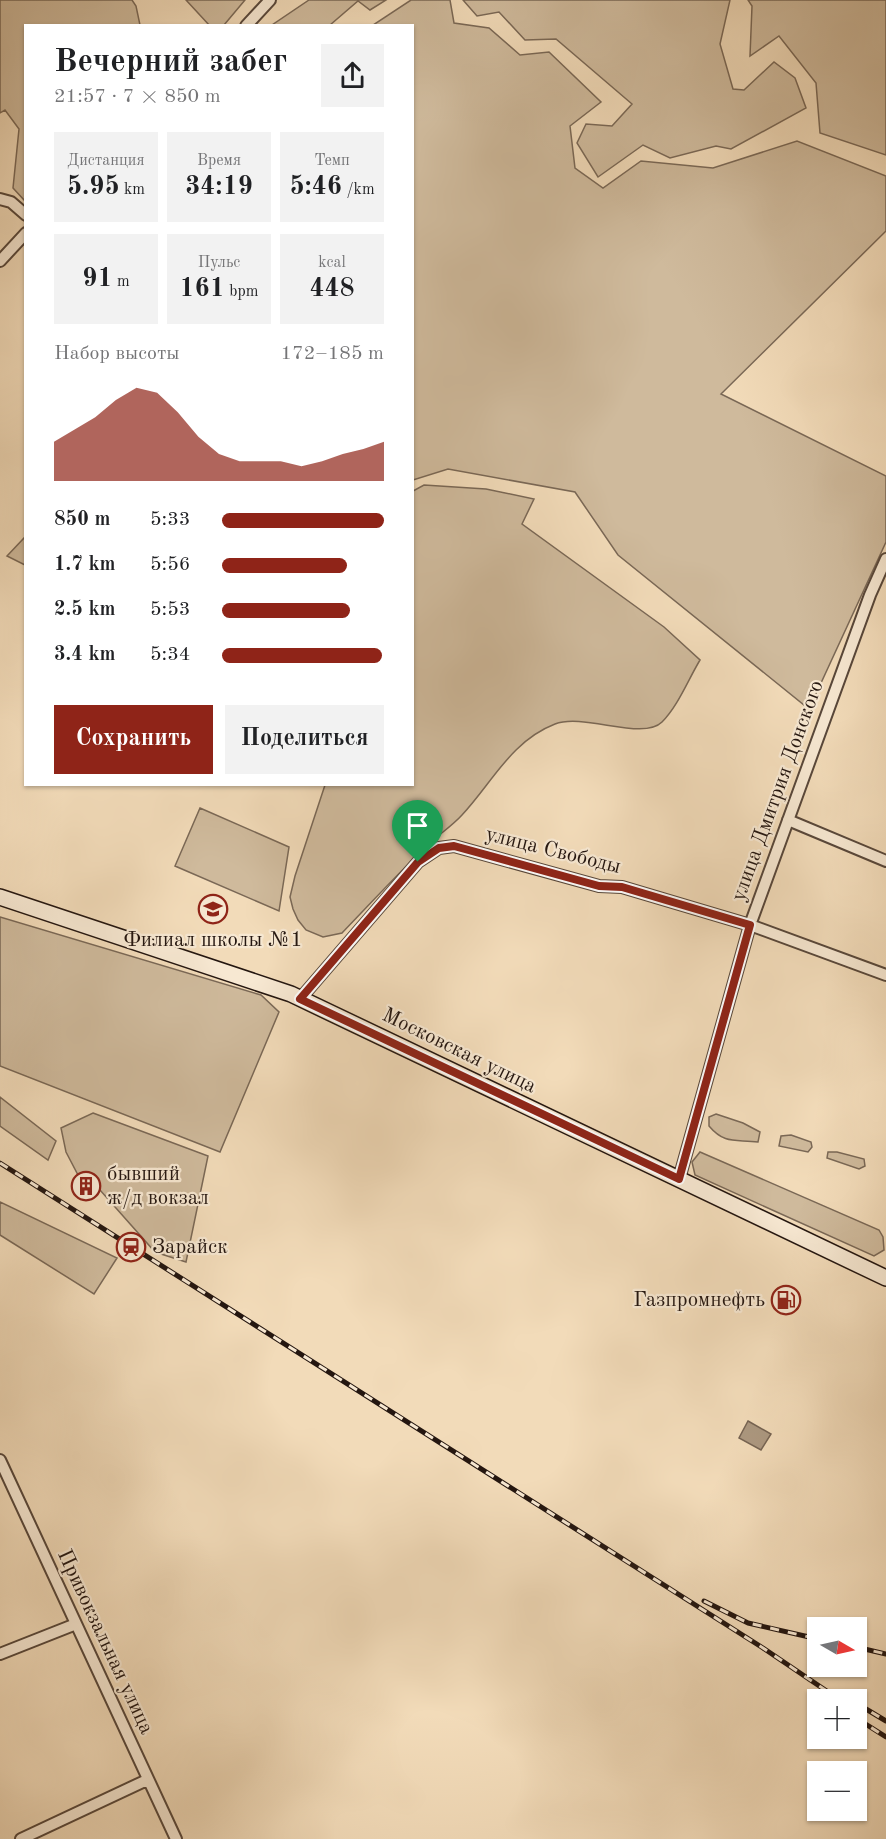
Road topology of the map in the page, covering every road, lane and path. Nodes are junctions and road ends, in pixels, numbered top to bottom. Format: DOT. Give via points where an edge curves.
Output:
graph roads {
  1 [pos="270,0"];
  2 [pos="248,24"];
  3 [pos="0,199"];
  4 [pos="24,213"];
  5 [pos="24,235"];
  6 [pos="0,261"];
  7 [pos="886,559"];
  8 [pos="788,820"];
  9 [pos="886,861"];
  10 [pos="0,897"];
  11 [pos="750,925"];
  12 [pos="886,975"];
  13 [pos="300,999"];
  14 [pos="679,1179"];
  15 [pos="885,1276"];
  16 [pos="0,1460"];
  17 [pos="76,1624"];
  18 [pos="0,1654"];
  19 [pos="147,1780"];
  20 [pos="21,1839"];
  21 [pos="176,1839"];
  1 -- 2 [label="street"];
  3 -- 4 [label="street" via="11,202"];
  5 -- 6 [label="street"];
  7 -- 8 [label="street, улица Дмитрия Донского"];
  8 -- 9 [label="street"];
  8 -- 11 [label="street, улица Дмитрия Донского"];
  10 -- 13 [label="main road, Московская улица"];
  11 -- 12 [label="street, улица Свободы"];
  11 -- 13 [label="street, улица Свободы" via="622,887 599,886 454,846 439,848 418,862"];
  11 -- 14 [label="street, улица Дмитрия Донского"];
  13 -- 14 [label="main road, Московская улица"];
  14 -- 15 [label="main road, Московская улица"];
  16 -- 17 [label="street, Привокзальная улица"];
  17 -- 18 [label="street"];
  17 -- 19 [label="street, Привокзальная улица"];
  19 -- 20 [label="street"];
  19 -- 21 [label="street, Привокзальная улица"];
}
